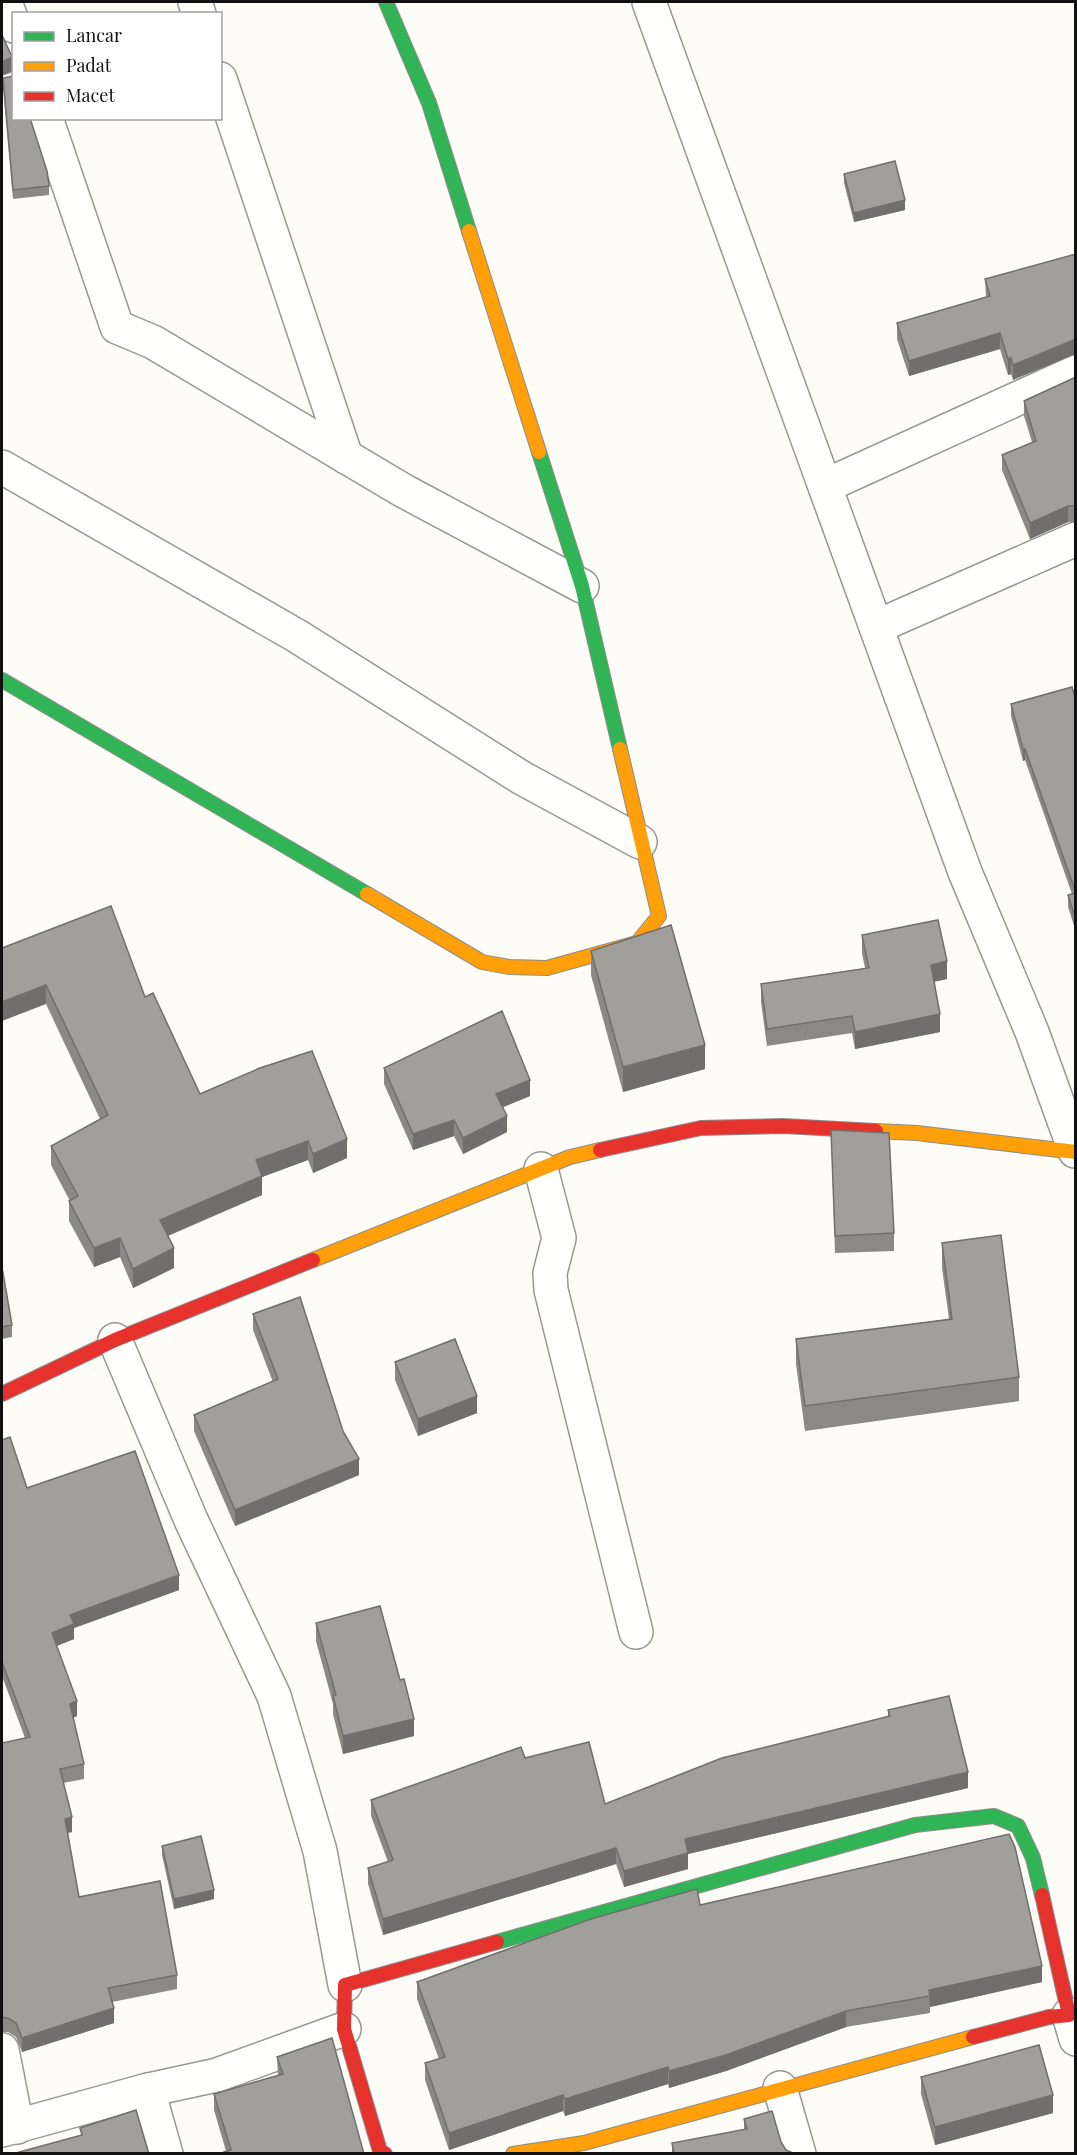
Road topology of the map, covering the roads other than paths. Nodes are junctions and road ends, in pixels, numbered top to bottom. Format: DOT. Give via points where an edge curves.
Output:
graph roads {
  1 [pos="5,2"];
  2 [pos="386,2"];
  3 [pos="649,2"];
  4 [pos="12,21"];
  5 [pos="222,85"];
  6 [pos="47,120"];
  7 [pos="1076,372"];
  8 [pos="346,457"];
  9 [pos="2,466"];
  10 [pos="825,486"];
  11 [pos="1076,539"];
  12 [pos="582,586"];
  13 [pos="876,627"];
  14 [pos="2,680"];
  15 [pos="640,842"];
  16 [pos="1075,1152"];
  17 [pos="542,1168"];
  18 [pos="115,1340"];
  19 [pos="2,1394"];
  20 [pos="636,1632"];
  21 [pos="345,1985"];
  22 [pos="1072,2027"];
  23 [pos="344,2029"];
  24 [pos="2,2050"];
  25 [pos="780,2088"];
  26 [pos="148,2090"];
  27 [pos="9,2128"];
  28 [pos="585,2148"];
  29 [pos="166,2154"];
  30 [pos="385,2154"];
  31 [pos="513,2154"];
  32 [pos="799,2154"];
  1 -- 4 [label="street"];
  2 -- 12 [label="street" via="429,102"];
  3 -- 10 [label="street"];
  5 -- 8 [label="street"];
  6 -- 8 [label="street" via="117,327 153,342"];
  7 -- 10 [label="street"];
  8 -- 12 [label="street"];
  9 -- 15 [label="street" via="297,636 522,778"];
  10 -- 13 [label="street"];
  11 -- 13 [label="street"];
  12 -- 15 [label="street"];
  13 -- 16 [label="street" via="965,872 1032,1032"];
  14 -- 15 [label="street" via="482,962 547,968 637,943 659,916"];
  16 -- 17 [label="street" via="917,1132 783,1126 701,1128 570,1157"];
  17 -- 18 [label="street"];
  17 -- 20 [label="street" via="559,1239 550,1273 551,1290"];
  18 -- 19 [label="street"];
  18 -- 21 [label="street" via="191,1520 274,1696 320,1851"];
  21 -- 22 [label="street" via="915,1825 994,1816 1018,1826 1032,1858"];
  21 -- 23 [label="street"];
  22 -- 25 [label="street" via="1049,2018"];
  23 -- 26 [label="street" via="218,2075"];
  23 -- 30 [label="street" via="380,2151"];
  24 -- 27 [label="street"];
  25 -- 28 [label="street"];
  25 -- 32 [label="street"];
  26 -- 27 [label="street"];
  26 -- 29 [label="street"];
  28 -- 31 [label="street"];
}
